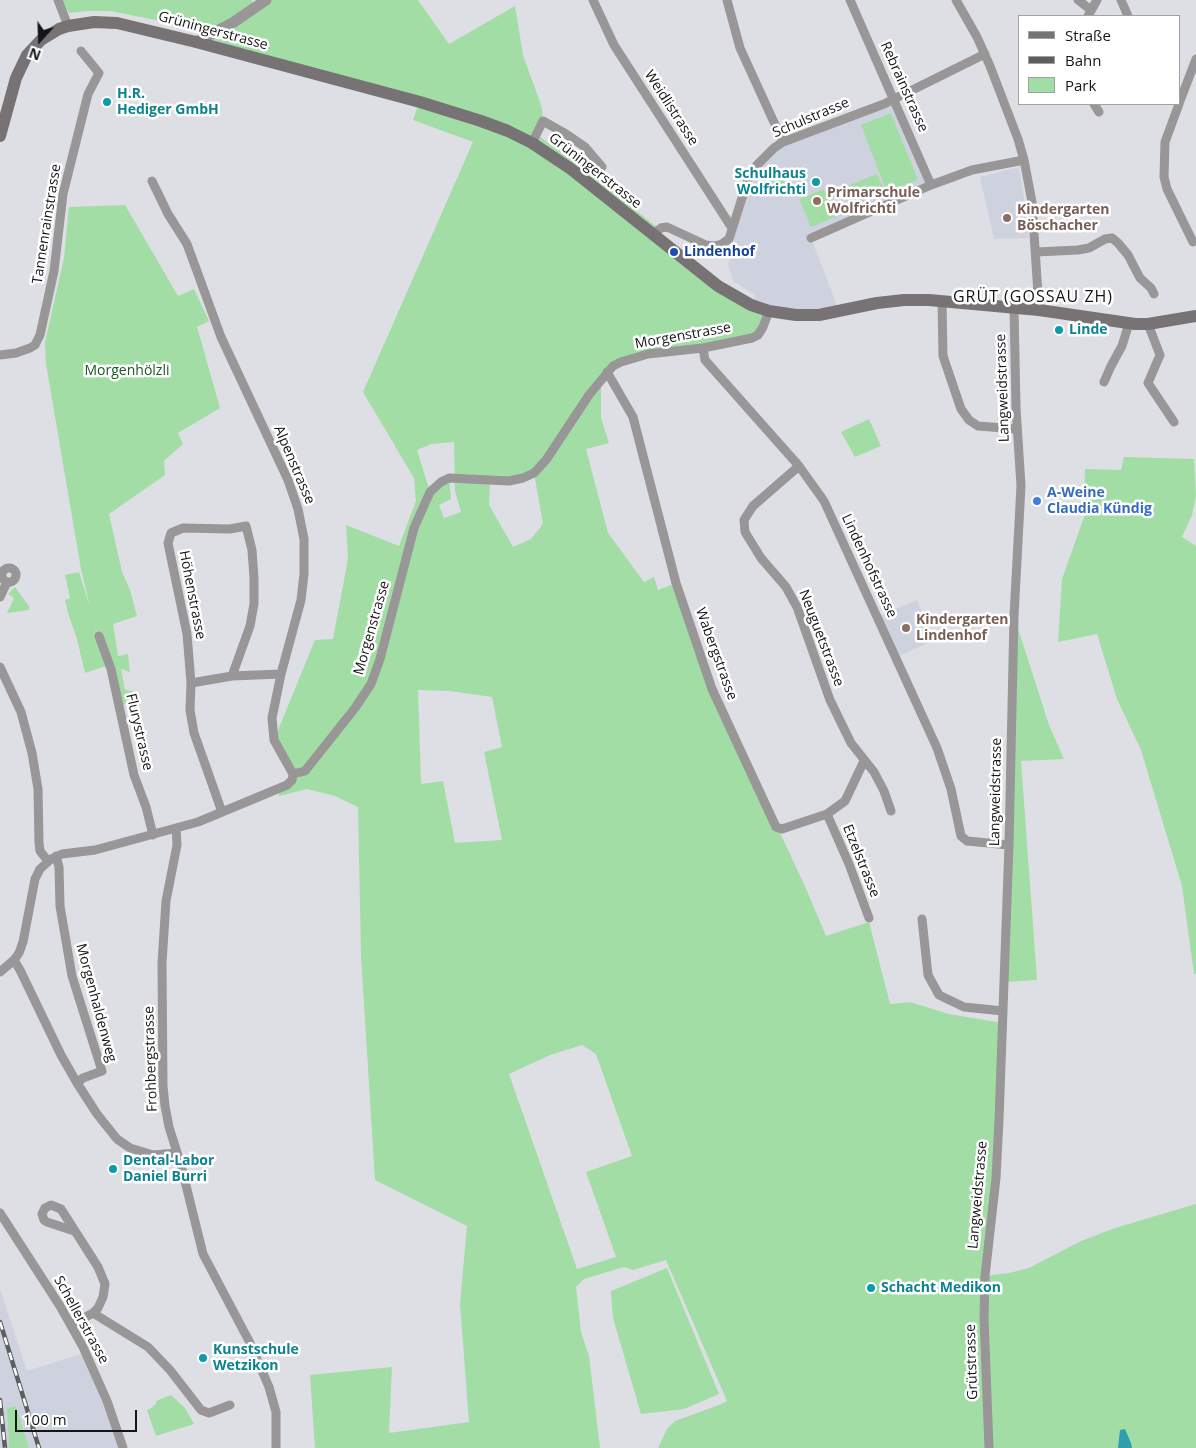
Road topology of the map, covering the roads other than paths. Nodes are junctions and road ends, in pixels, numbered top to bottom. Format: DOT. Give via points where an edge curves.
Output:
graph roads {
  1 [pos="58,0"];
  2 [pos="266,0"];
  3 [pos="593,0"];
  4 [pos="727,0"];
  5 [pos="850,0"];
  6 [pos="956,0"];
  7 [pos="1078,0"];
  8 [pos="1097,0"];
  9 [pos="1121,0"];
  10 [pos="1090,13"];
  11 [pos="1128,15"];
  12 [pos="68,26"];
  13 [pos="196,42"];
  14 [pos="80,51"];
  15 [pos="985,54"];
  16 [pos="1196,59"];
  17 [pos="894,98"];
  18 [pos="1181,98"];
  19 [pos="1178,105"];
  20 [pos="0,136"];
  21 [pos="532,142"];
  22 [pos="784,142"];
  23 [pos="1024,160"];
  24 [pos="602,167"];
  25 [pos="152,181"];
  26 [pos="931,184"];
  27 [pos="732,228"];
  28 [pos="652,234"];
  29 [pos="811,238"];
  30 [pos="1193,242"];
  31 [pos="1036,252"];
  32 [pos="1154,294"];
  33 [pos="942,301"];
  34 [pos="1014,308"];
  35 [pos="1039,310"];
  36 [pos="768,311"];
  37 [pos="1196,316"];
  38 [pos="1129,323"];
  39 [pos="1148,324"];
  40 [pos="703,348"];
  41 [pos="0,355"];
  42 [pos="607,372"];
  43 [pos="1104,382"];
  44 [pos="1174,422"];
  45 [pos="1017,429"];
  46 [pos="799,466"];
  47 [pos="7,582"];
  48 [pos="0,597"];
  49 [pos="99,636"];
  50 [pos="0,667"];
  51 [pos="281,674"];
  52 [pos="232,676"];
  53 [pos="191,684"];
  54 [pos="864,761"];
  55 [pos="293,774"];
  56 [pos="891,811"];
  57 [pos="222,812"];
  58 [pos="828,814"];
  59 [pos="176,828"];
  60 [pos="152,835"];
  61 [pos="1009,845"];
  62 [pos="52,858"];
  63 [pos="869,918"];
  64 [pos="922,918"];
  65 [pos="14,960"];
  66 [pos="0,972"];
  67 [pos="1002,1011"];
  68 [pos="76,1083"];
  69 [pos="176,1153"];
  70 [pos="0,1213"];
  71 [pos="74,1231"];
  72 [pos="985,1276"];
  73 [pos="93,1314"];
  74 [pos="71,1325"];
  75 [pos="230,1405"];
  76 [pos="123,1448"];
  77 [pos="276,1448"];
  78 [pos="989,1448"];
  1 -- 12 [label="street"];
  2 -- 13 [label="street"];
  3 -- 27 [label="street, Weidlistrasse" via="614,46"];
  4 -- 22 [label="street" via="740,48"];
  5 -- 17 [label="street, Rebrainstrasse"];
  6 -- 15 [label="street"];
  7 -- 10 [label="street"];
  8 -- 10 [label="street"];
  9 -- 11 [label="street"];
  12 -- 13 [label="main road, Grüningerstrasse" via="117,23"];
  12 -- 20 [label="main road, Grüningerstrasse" via="41,40 27,55 16,78"];
  13 -- 21 [label="main road, Grüningerstrasse" via="473,118"];
  14 -- 41 [label="street, Tannenrainstrasse" via="99,73 88,94 63,194 54,271 40,335 30,348"];
  15 -- 17 [label="street, Schulstrasse"];
  15 -- 23 [label="street"];
  16 -- 18 [label="street"];
  17 -- 22 [label="street, Schulstrasse"];
  17 -- 26 [label="street, Rebrainstrasse"];
  19 -- 30 [label="street" via="1164,142 1164,177"];
  21 -- 24 [label="street" via="542,121 585,147"];
  21 -- 28 [label="main road, Grüningerstrasse"];
  22 -- 27 [label="street, Schulstrasse" via="768,153 752,172 744,186"];
  23 -- 26 [label="street" via="972,170"];
  23 -- 31 [label="street" via="1032,202"];
  25 -- 51 [label="street, Alpenstrasse" via="187,244 221,336 288,480 298,509 304,538 304,574 301,600"];
  26 -- 29 [label="street"];
  27 -- 28 [label="street, Schulstrasse" via="729,239 714,246 667,227"];
  28 -- 36 [label="main road, Grüningerstrasse" via="718,286"];
  31 -- 32 [label="street" via="1089,248 1112,238 1128,255 1140,278"];
  31 -- 35 [label="street"];
  33 -- 34 [label="main road, Grüningerstrasse"];
  33 -- 36 [label="main road, Grüningerstrasse" via="877,303 819,315"];
  33 -- 45 [label="street" via="943,356 961,409 968,420 978,426"];
  34 -- 35 [label="main road, Grüningerstrasse"];
  34 -- 45 [label="street, Langweidstrasse"];
  35 -- 38 [label="main road, Grüningerstrasse"];
  36 -- 40 [label="street, Morgenstrasse" via="758,335"];
  37 -- 39 [label="main road, Grüningerstrasse"];
  38 -- 39 [label="main road, Grüningerstrasse"];
  38 -- 43 [label="street" via="1122,346"];
  39 -- 44 [label="street" via="1160,355 1148,383"];
  40 -- 42 [label="street, Morgenstrasse" via="648,354 620,362"];
  40 -- 46 [label="street, Lindenhofstrasse" via="705,360"];
  42 -- 55 [label="street, Morgenstrasse" via="534,473 509,481 449,478 430,492 414,528 371,684 305,771"];
  42 -- 58 [label="street, Wabergstrasse" via="633,417 676,583 712,689 776,828 782,829"];
  45 -- 61 [label="street, Langweidstrasse" via="1021,486 1014,616"];
  46 -- 54 [label="street, Neuguetstrasse" via="753,506 744,520 745,532 761,558 786,587 830,700 851,744"];
  46 -- 61 [label="street, Lindenhofstrasse" via="824,501 937,748 951,789 961,836 967,841"];
  47 -- 48 [label="street"];
  49 -- 60 [label="street, Flurystrasse" via="111,669 134,775"];
  50 -- 62 [label="street" via="21,712 32,753 38,789 40,850"];
  51 -- 52 [label="street"];
  51 -- 55 [label="street, Alpenstrasse" via="272,718 274,740"];
  52 -- 53 [label="street"];
  52 -- 53 [label="street, Höhenstrasse" via="250,626 254,604 254,569 246,526 183,528 171,533 168,543 188,634"];
  53 -- 57 [label="street, Höhenstrasse" via="190,710 194,733"];
  54 -- 56 [label="street, Neuguetstrasse" via="874,772"];
  54 -- 58 [label="street, Wabergstrasse" via="845,801"];
  55 -- 57 [label="street, Morgenstrasse" via="287,785"];
  57 -- 59 [label="street, Morgenstrasse"];
  58 -- 63 [label="street, Etzelstrasse"];
  59 -- 60 [label="street, Morgenstrasse"];
  59 -- 69 [label="street, Frohbergstrasse" via="177,845 166,901 162,963 163,1086 168,1127"];
  60 -- 62 [label="street, Morgenstrasse"];
  61 -- 67 [label="street, Langweidstrasse"];
  62 -- 65 [label="street" via="40,868 35,879 24,942"];
  62 -- 68 [label="street, Morgenhaldenweg" via="59,868 60,906 72,976 102,1071"];
  64 -- 67 [label="street" via="928,975 939,995 964,1007"];
  65 -- 66 [label="street"];
  65 -- 68 [label="street"];
  67 -- 72 [label="street, Langweidstrasse" via="996,1178"];
  68 -- 69 [label="street" via="117,1139 130,1148 153,1155"];
  69 -- 77 [label="street, Frohbergstrasse" via="203,1254 249,1341 269,1387 276,1412"];
  70 -- 74 [label="street, Schellerstrasse"];
  71 -- 73 [label="street" via="98,1267 104,1284 101,1303"];
  72 -- 78 [label="street, Grütstrasse"];
  73 -- 74 [label="street"];
  73 -- 75 [label="street" via="148,1347 200,1410 209,1413"];
  74 -- 76 [label="street, Schellerstrasse" via="102,1390"];
}
